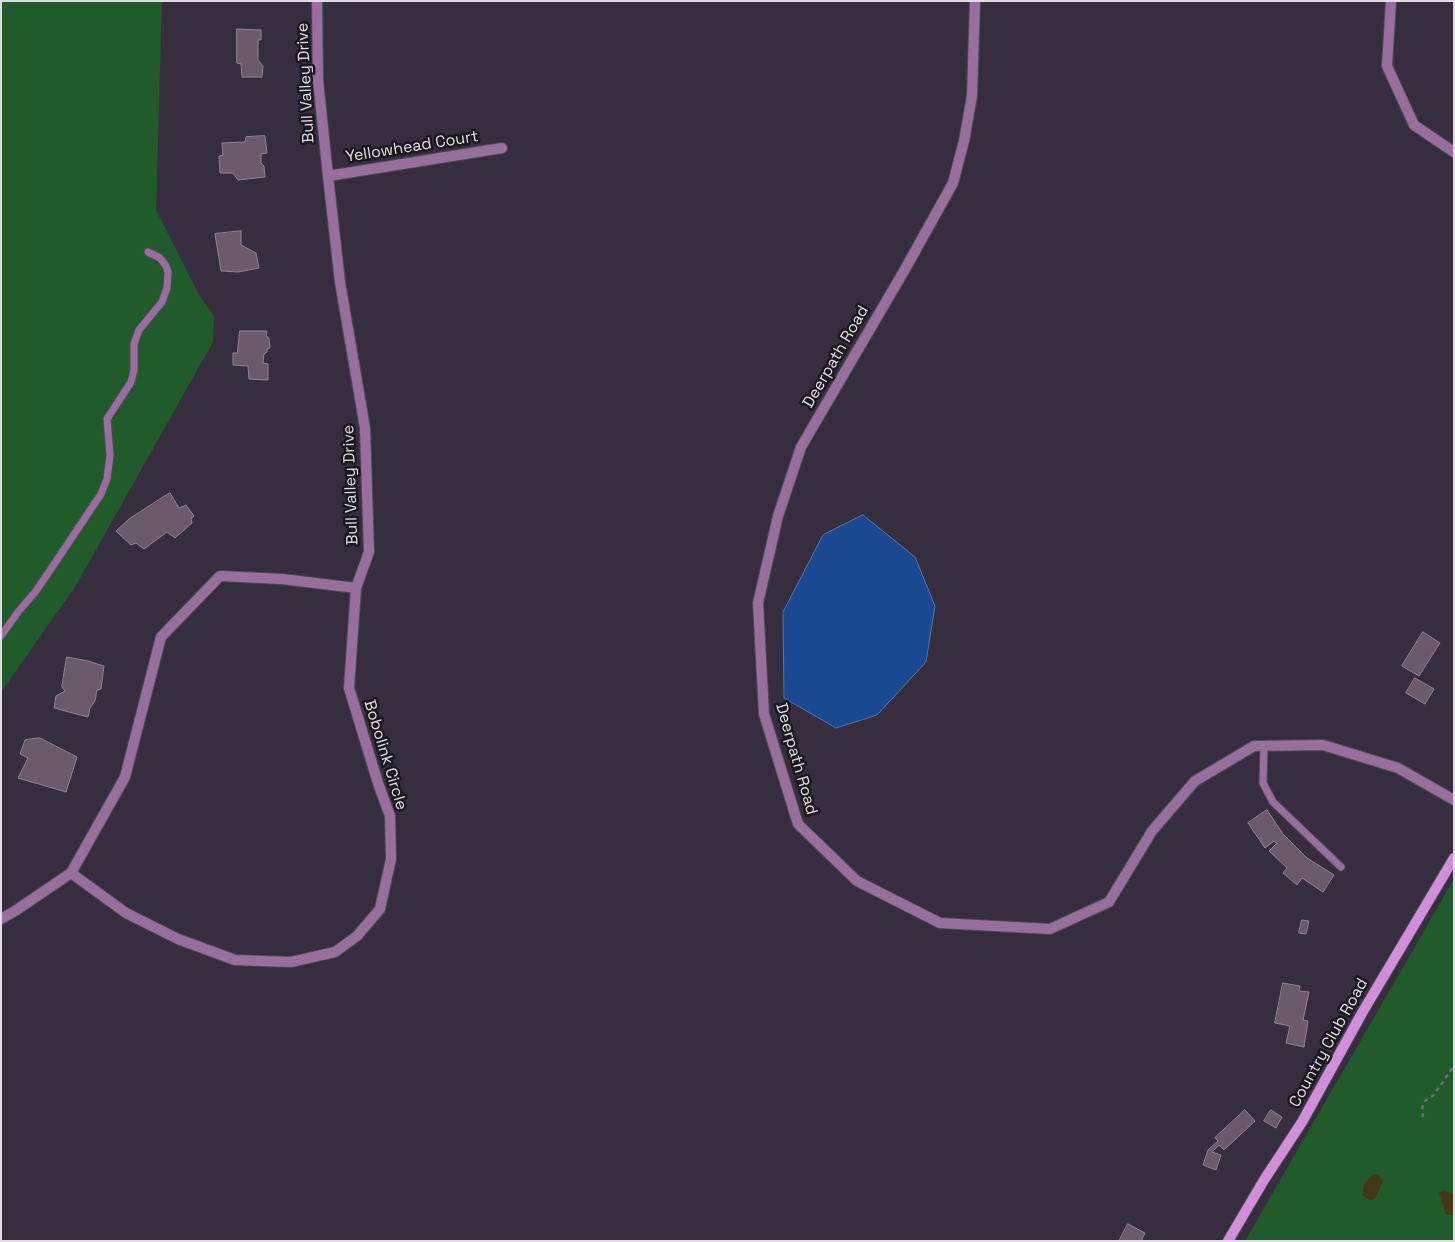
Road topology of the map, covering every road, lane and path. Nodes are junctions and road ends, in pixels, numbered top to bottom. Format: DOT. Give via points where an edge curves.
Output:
graph roads {
  1 [pos="317,1"];
  2 [pos="975,1"];
  3 [pos="1391,1"];
  4 [pos="502,148"];
  5 [pos="1454,152"];
  6 [pos="328,176"];
  7 [pos="148,252"];
  8 [pos="356,588"];
  9 [pos="1,636"];
  10 [pos="1264,746"];
  11 [pos="1454,800"];
  12 [pos="1454,858"];
  13 [pos="1342,867"];
  14 [pos="71,874"];
  15 [pos="1,919"];
  16 [pos="1454,1066"];
  17 [pos="1423,1117"];
  18 [pos="1228,1241"];
  1 -- 6 [label="street, Bull Valley Drive" via="318,80"];
  2 -- 10 [label="street, Deerpath Road" via="972,96 952,183 801,447 778,516 758,603 764,714 798,824 857,881 940,923 1050,929 1109,902 1152,831 1194,781 1254,746"];
  3 -- 5 [label="street" via="1387,66 1414,124"];
  4 -- 6 [label="street, Yellowhead Court"];
  6 -- 8 [label="street, Bull Valley Drive" via="340,282 365,428 369,552"];
  7 -- 9 [label="lane" via="160,258 166,266 168,288 162,302 135,338 134,370 130,382 107,419 110,455 107,479 101,494 55,563"];
  8 -- 14 [label="street" via="220,576 161,637 125,777"];
  8 -- 14 [label="street, Bobolink Circle" via="349,688 390,816 391,859 380,909 357,936 335,952 291,962 235,960 178,939 126,913"];
  10 -- 11 [label="street, Deerpath Road" via="1322,745 1398,768"];
  10 -- 13 [label="lane" via="1263,783 1273,802"];
  12 -- 18 [label="street, Country Club Road" via="1302,1122"];
  14 -- 15 [label="street"];
  16 -- 17 [label="path" via="1433,1096 1425,1101"];
}
